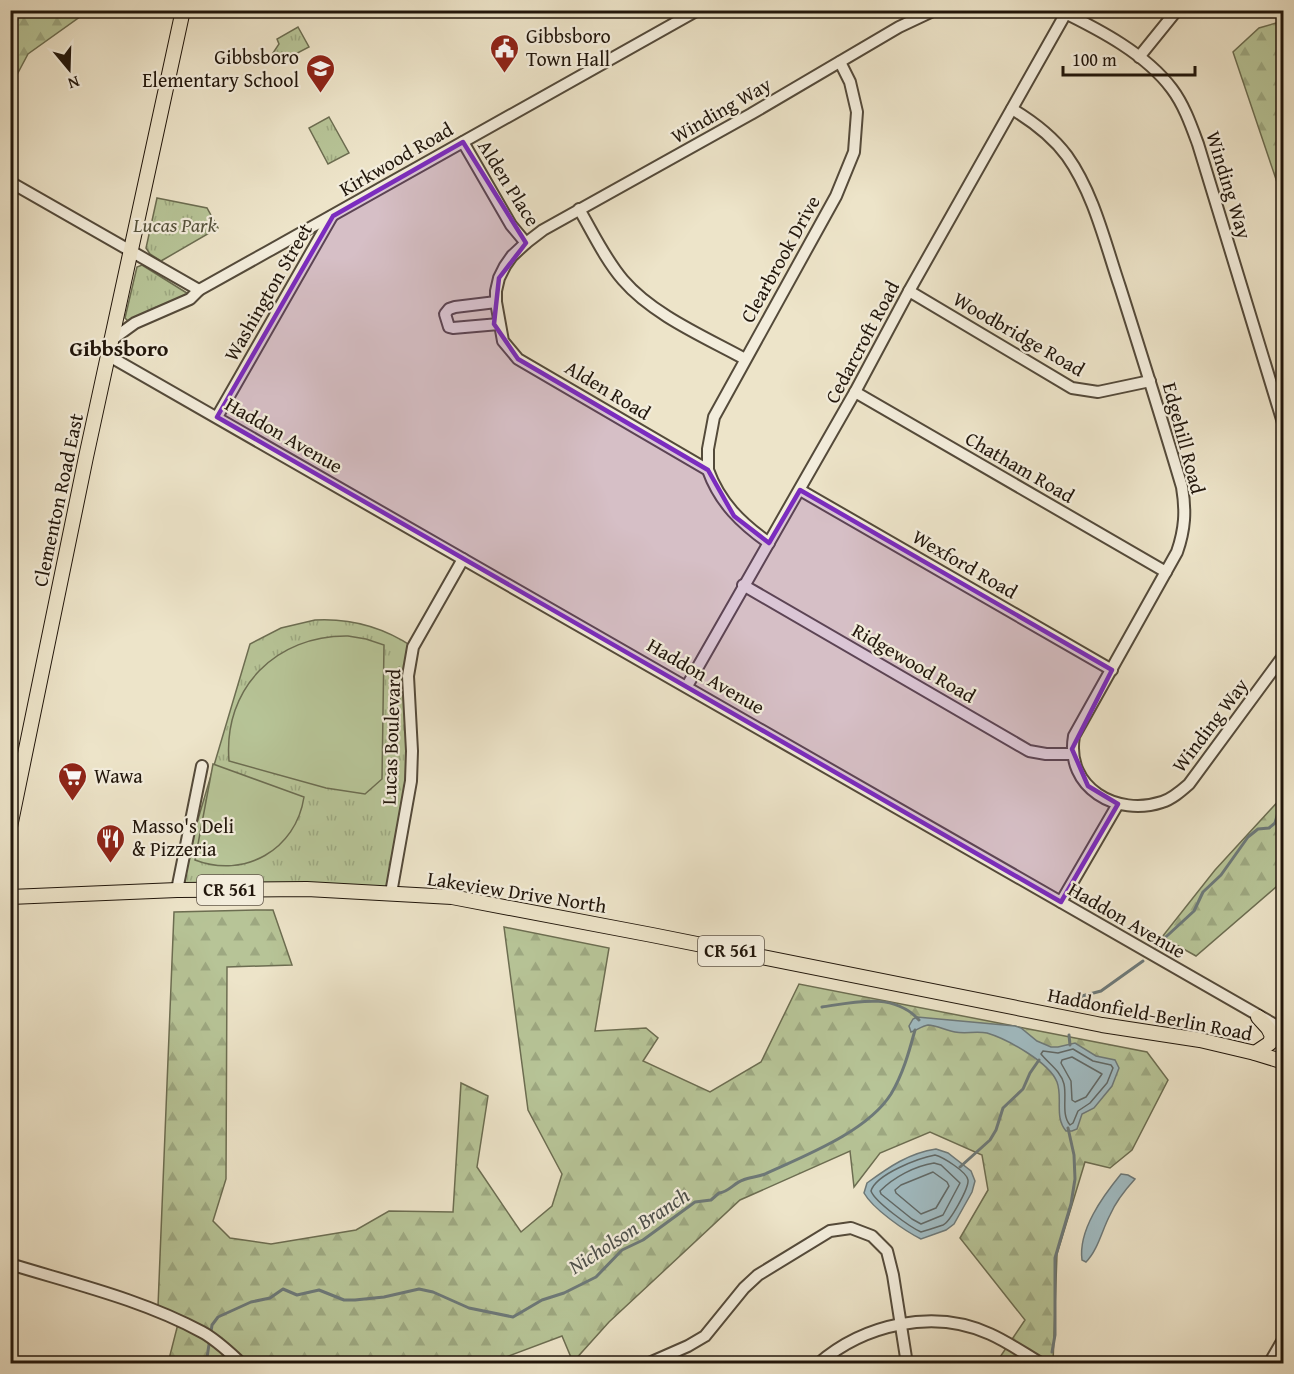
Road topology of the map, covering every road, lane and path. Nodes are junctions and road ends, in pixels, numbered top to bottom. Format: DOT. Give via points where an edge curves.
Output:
graph roads {
  1 [pos="183,10"];
  2 [pos="698,10"];
  3 [pos="1177,10"];
  4 [pos="930,12"];
  5 [pos="1063,12"];
  6 [pos="1139,57"];
  7 [pos="840,62"];
  8 [pos="1012,109"];
  9 [pos="463,142"];
  10 [pos="10,182"];
  11 [pos="579,210"];
  12 [pos="333,216"];
  13 [pos="526,243"];
  14 [pos="132,252"];
  15 [pos="199,290"];
  16 [pos="909,291"];
  17 [pos="496,302"];
  18 [pos="499,324"];
  19 [pos="113,339"];
  20 [pos="109,356"];
  21 [pos="745,359"];
  22 [pos="1150,381"];
  23 [pos="855,392"];
  24 [pos="217,417"];
  25 [pos="1284,426"];
  26 [pos="708,470"];
  27 [pos="800,490"];
  28 [pos="769,543"];
  29 [pos="463,559"];
  30 [pos="1166,572"];
  31 [pos="744,585"];
  32 [pos="1284,655"];
  33 [pos="1112,670"];
  34 [pos="687,686"];
  35 [pos="1072,754"];
  36 [pos="202,766"];
  37 [pos="1118,804"];
  38 [pos="10,826"];
  39 [pos="177,890"];
  40 [pos="391,893"];
  41 [pos="10,897"];
  42 [pos="1061,903"];
  43 [pos="1009,1006"];
  44 [pos="1258,1017"];
  45 [pos="1284,1030"];
  46 [pos="1255,1053"];
  47 [pos="1284,1062"];
  48 [pos="10,1263"];
  49 [pos="900,1324"];
  50 [pos="1284,1338"];
  51 [pos="242,1364"];
  52 [pos="647,1364"];
  53 [pos="818,1364"];
  54 [pos="907,1364"];
  55 [pos="1042,1364"];
  56 [pos="1269,1364"];
  1 -- 14 [label="main road, Clementon Road East"];
  2 -- 9 [label="street, Kirkwood Road"];
  3 -- 6 [label="street"];
  4 -- 7 [label="street, Winding Way"];
  5 -- 6 [label="street, Winding Way"];
  5 -- 8 [label="street, Cedarcroft Road"];
  6 -- 25 [label="street, Winding Way" via="1171,88 1190,121"];
  7 -- 11 [label="street, Winding Way"];
  7 -- 21 [label="street, Clearbrook Drive" via="858,112 854,152 836,196"];
  8 -- 16 [label="street, Cedarcroft Road"];
  8 -- 22 [label="street, Edgehill Road" via="1030,120 1066,155 1078,175 1099,222"];
  9 -- 12 [label="street, Kirkwood Road"];
  9 -- 13 [label="street, Alden Place" via="511,225"];
  10 -- 14 [label="street"];
  11 -- 13 [label="street, Winding Way"];
  11 -- 21 [label="street" via="610,263 644,301"];
  12 -- 15 [label="street, Kirkwood Road"];
  12 -- 24 [label="street, Washington Street"];
  13 -- 17 [label="street, Alden Road" via="505,266"];
  14 -- 15 [label="street"];
  14 -- 19 [label="main road, Clementon Road East"];
  15 -- 19 [label="street, Kirkwood Road" via="190,299 135,323"];
  16 -- 22 [label="street, Woodbridge Road" via="1072,388 1098,392"];
  16 -- 23 [label="street, Cedarcroft Road"];
  17 -- 18 [label="street, Alden Road"];
  17 -- 18 [label="street" via="455,307 445,314 453,328"];
  18 -- 26 [label="street, Alden Road" via="503,341 519,359"];
  19 -- 20 [label="main road, Clementon Road East"];
  20 -- 24 [label="street, Haddon Avenue"];
  20 -- 38 [label="main road, Clementon Road East"];
  21 -- 26 [label="street, Clearbrook Drive" via="714,417"];
  22 -- 30 [label="street, Edgehill Road" via="1184,502 1184,532"];
  23 -- 27 [label="street, Cedarcroft Road"];
  23 -- 30 [label="street, Chatham Road"];
  24 -- 29 [label="street, Haddon Avenue"];
  26 -- 28 [label="street" via="734,516"];
  27 -- 28 [label="street, Cedarcroft Road"];
  27 -- 33 [label="street, Wexford Road"];
  28 -- 31 [label="street, Cedarcroft Road"];
  29 -- 34 [label="street, Haddon Avenue"];
  29 -- 40 [label="street, Lucas Boulevard" via="413,647 408,676 411,780"];
  30 -- 33 [label="street, Edgehill Road"];
  31 -- 34 [label="street, Cedarcroft Road"];
  31 -- 35 [label="street, Ridgewood Road" via="1029,751"];
  32 -- 37 [label="street, Winding Way" via="1179,793 1163,802 1137,807"];
  33 -- 35 [label="street, Edgehill Road" via="1074,736"];
  34 -- 42 [label="street, Haddon Avenue"];
  35 -- 37 [label="street" via="1088,786"];
  36 -- 39 [label="street"];
  37 -- 42 [label="street"];
  39 -- 40 [label="main road, Lakeview Drive North / CR 561"];
  39 -- 41 [label="main road, Lakeview Drive North / CR 561"];
  40 -- 43 [label="main road, Lakeview Drive North / CR 561" via="452,897"];
  42 -- 44 [label="street, Haddon Avenue"];
  43 -- 46 [label="main road, Haddonfield-Berlin Road / CR 561"];
  44 -- 45 [label="street, Haddon Avenue"];
  44 -- 46 [label="main road" via="1272,1036"];
  46 -- 47 [label="main road, Haddonfield-Berlin Road / CR 561"];
  48 -- 51 [label="street" via="167,1315 205,1333"];
  49 -- 52 [label="street" via="887,1251 872,1236 851,1228 830,1231 758,1275 705,1336"];
  49 -- 53 [label="street" via="866,1333"];
  49 -- 54 [label="street"];
  49 -- 55 [label="street" via="965,1325 991,1334"];
  50 -- 56 [label="street"];
}
